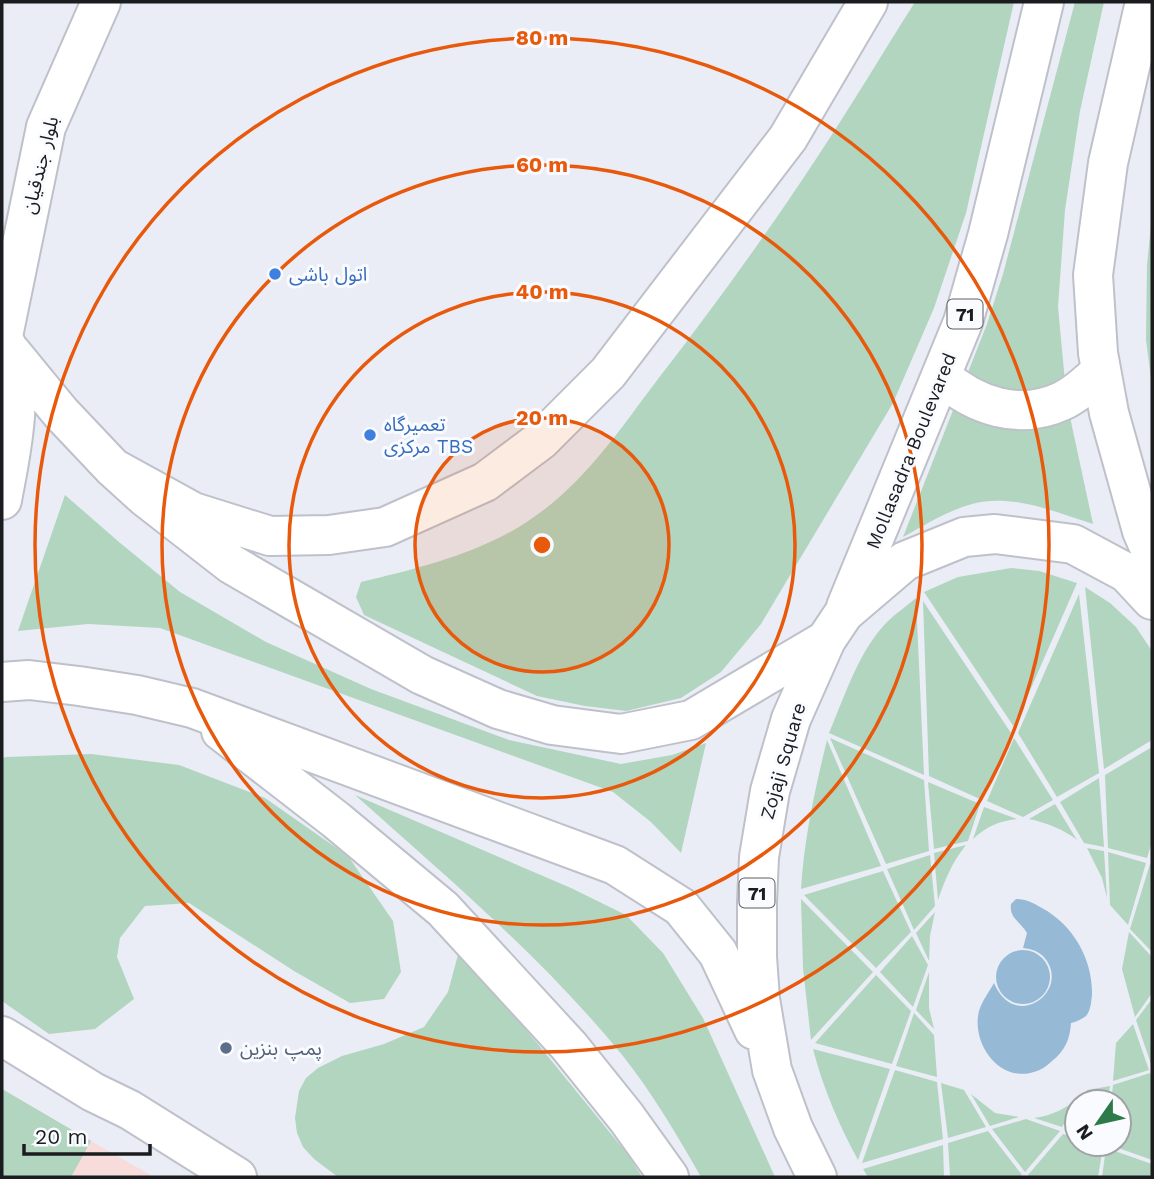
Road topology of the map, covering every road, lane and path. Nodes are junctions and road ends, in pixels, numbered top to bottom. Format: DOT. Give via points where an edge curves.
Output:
graph roads {
  1 [pos="102,2"];
  2 [pos="868,2"];
  3 [pos="1044,2"];
  4 [pos="1145,2"];
  5 [pos="5,341"];
  6 [pos="1101,371"];
  7 [pos="941,376"];
  8 [pos="113,468"];
  9 [pos="2,500"];
  10 [pos="1152,554"];
  11 [pos="1152,600"];
  12 [pos="835,626"];
  13 [pos="2,682"];
  14 [pos="192,708"];
  15 [pos="2,1036"];
  16 [pos="772,1070"];
  17 [pos="236,1177"];
  18 [pos="669,1177"];
  19 [pos="817,1177"];
  1 -- 5 [label="main road, بلوار جندقیان" via="46,127"];
  2 -- 8 [label="main road" via="788,138 608,373 541,440 485,482 385,527 329,536 270,536 193,512"];
  3 -- 7 [label="main road, Mollasadra Boulevared / 71" via="988,234 963,322"];
  4 -- 6 [label="main road" via="1108,163 1093,275"];
  5 -- 8 [label="main road" via="61,413"];
  5 -- 9 [label="main road, بلوار جندقیان" via="16,394"];
  6 -- 7 [label="main road" via="1062,401 1014,409 974,399"];
  6 -- 10 [label="main road" via="1109,413"];
  7 -- 12 [label="main road, Mollasadra Boulevared / 71"];
  8 -- 12 [label="main road" via="231,564 308,610 422,675 498,709 552,725 621,734 691,720"];
  11 -- 12 [label="main road, Zojaji Square / 71" via="1127,573 1073,544 995,534 964,537 905,561"];
  12 -- 16 [label="main road, Zojaji Square / 71" via="791,719 770,791 759,857 757,957"];
  13 -- 14 [label="main road" via="29,680 90,688"];
  14 -- 16 [label="main road" via="615,865 681,907 718,953"];
  14 -- 18 [label="main road" via="443,909 569,1046"];
  15 -- 17 [label="main road"];
  16 -- 19 [label="main road, Zojaji Square / 71"];
}
